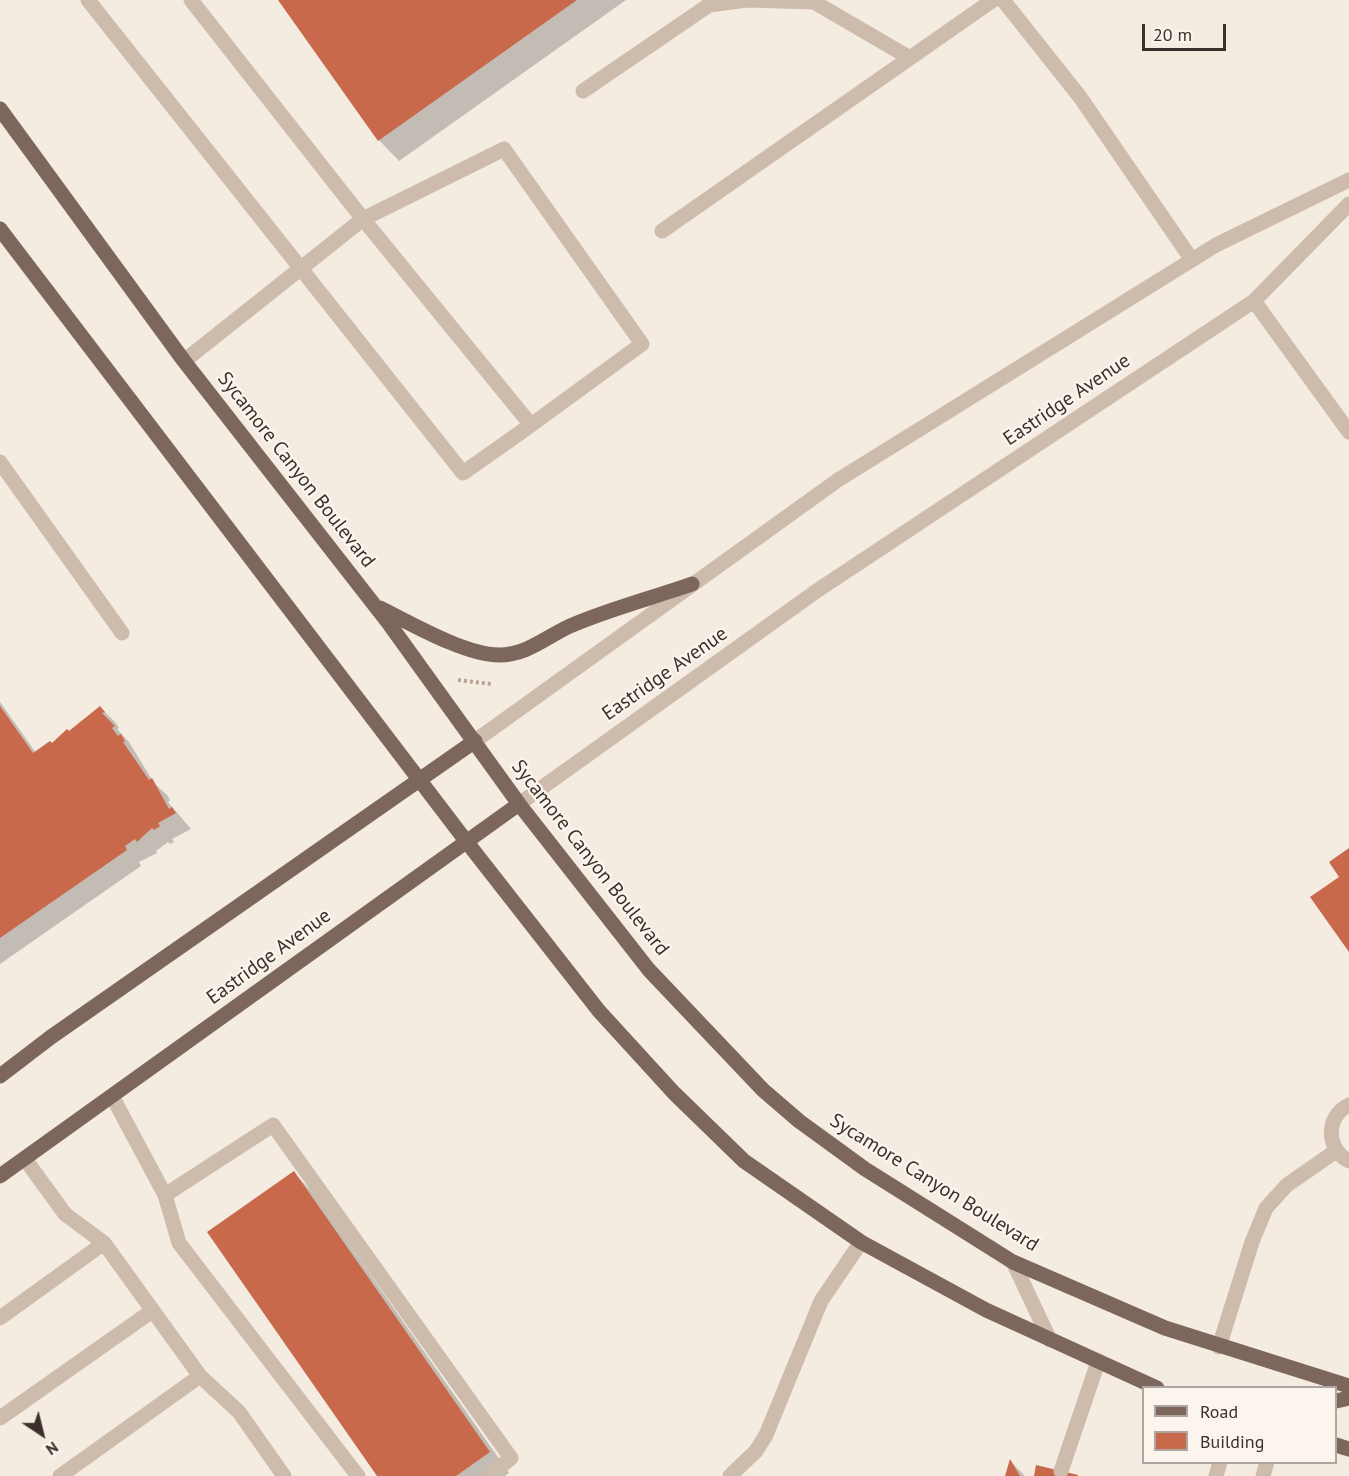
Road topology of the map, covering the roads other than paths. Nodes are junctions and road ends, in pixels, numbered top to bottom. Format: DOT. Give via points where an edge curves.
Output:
graph roads {
  1 [pos="88,0"];
  2 [pos="191,0"];
  3 [pos="747,0"];
  4 [pos="993,0"];
  5 [pos="1003,0"];
  6 [pos="910,58"];
  7 [pos="583,91"];
  8 [pos="0,109"];
  9 [pos="1349,180"];
  10 [pos="1349,204"];
  11 [pos="363,219"];
  12 [pos="0,229"];
  13 [pos="662,231"];
  14 [pos="1192,260"];
  15 [pos="301,270"];
  16 [pos="1254,301"];
  17 [pos="184,361"];
  18 [pos="531,425"];
  19 [pos="1349,432"];
  20 [pos="0,462"];
  21 [pos="692,584"];
  22 [pos="375,605"];
  23 [pos="122,633"];
  24 [pos="475,741"];
  25 [pos="418,777"];
  26 [pos="519,804"];
  27 [pos="466,841"];
  28 [pos="0,1076"];
  29 [pos="112,1096"];
  30 [pos="1349,1105"];
  31 [pos="1336,1151"];
  32 [pos="25,1159"];
  33 [pos="1349,1161"];
  34 [pos="0,1176"];
  35 [pos="165,1195"];
  36 [pos="861,1242"];
  37 [pos="104,1243"];
  38 [pos="1013,1262"];
  39 [pos="152,1311"];
  40 [pos="0,1318"];
  41 [pos="1050,1340"];
  42 [pos="1219,1347"];
  43 [pos="1098,1362"];
  44 [pos="200,1376"];
  45 [pos="1152,1386"];
  46 [pos="1349,1386"];
  47 [pos="0,1418"];
  48 [pos="1061,1471"];
  49 [pos="60,1476"];
  50 [pos="284,1476"];
  51 [pos="358,1476"];
  52 [pos="489,1476"];
  53 [pos="730,1476"];
  1 -- 15 [label="street"];
  2 -- 11 [label="street"];
  3 -- 6 [label="street" via="814,2"];
  3 -- 7 [label="street" via="709,5"];
  4 -- 6 [label="street"];
  5 -- 14 [label="street" via="1080,98"];
  6 -- 13 [label="street"];
  8 -- 17 [label="main road, Sycamore Canyon Boulevard"];
  9 -- 14 [label="street"];
  10 -- 16 [label="street, Eastridge Avenue"];
  11 -- 15 [label="street"];
  11 -- 18 [label="street"];
  11 -- 18 [label="street" via="504,150 642,344"];
  12 -- 25 [label="main road"];
  14 -- 21 [label="street" via="838,480"];
  15 -- 17 [label="street"];
  15 -- 18 [label="street" via="463,473"];
  16 -- 19 [label="street"];
  16 -- 26 [label="street, Eastridge Avenue" via="818,590"];
  17 -- 22 [label="main road, Sycamore Canyon Boulevard"];
  20 -- 23 [label="street"];
  21 -- 22 [label="main road" via="569,627 544,643 500,655 483,653 428,632"];
  21 -- 24 [label="street"];
  22 -- 24 [label="main road, Sycamore Canyon Boulevard"];
  24 -- 25 [label="main road"];
  24 -- 26 [label="main road, Sycamore Canyon Boulevard"];
  25 -- 27 [label="main road"];
  25 -- 28 [label="main road"];
  26 -- 27 [label="main road, Eastridge Avenue"];
  26 -- 38 [label="main road, Sycamore Canyon Boulevard" via="649,970 763,1090 865,1168"];
  27 -- 29 [label="main road, Eastridge Avenue"];
  27 -- 36 [label="main road" via="599,1011 674,1093 744,1161"];
  29 -- 32 [label="main road, Eastridge Avenue"];
  29 -- 35 [label="street"];
  30 -- 31 [label="street" via="1332,1122"];
  31 -- 33 [label="street"];
  31 -- 42 [label="street" via="1287,1185 1266,1208"];
  32 -- 34 [label="main road, Eastridge Avenue"];
  32 -- 37 [label="street" via="65,1214"];
  35 -- 51 [label="street" via="179,1243"];
  35 -- 52 [label="street" via="273,1125 511,1458"];
  36 -- 41 [label="main road"];
  36 -- 53 [label="street" via="821,1301 766,1435"];
  37 -- 39 [label="street"];
  37 -- 40 [label="street"];
  38 -- 41 [label="street"];
  38 -- 42 [label="main road, Sycamore Canyon Boulevard" via="1165,1328"];
  39 -- 44 [label="street"];
  39 -- 47 [label="street"];
  41 -- 43 [label="main road"];
  42 -- 46 [label="main road, Sycamore Canyon Boulevard"];
  43 -- 45 [label="main road"];
  43 -- 48 [label="street"];
  44 -- 49 [label="street"];
  44 -- 50 [label="street" via="239,1413"];
}
